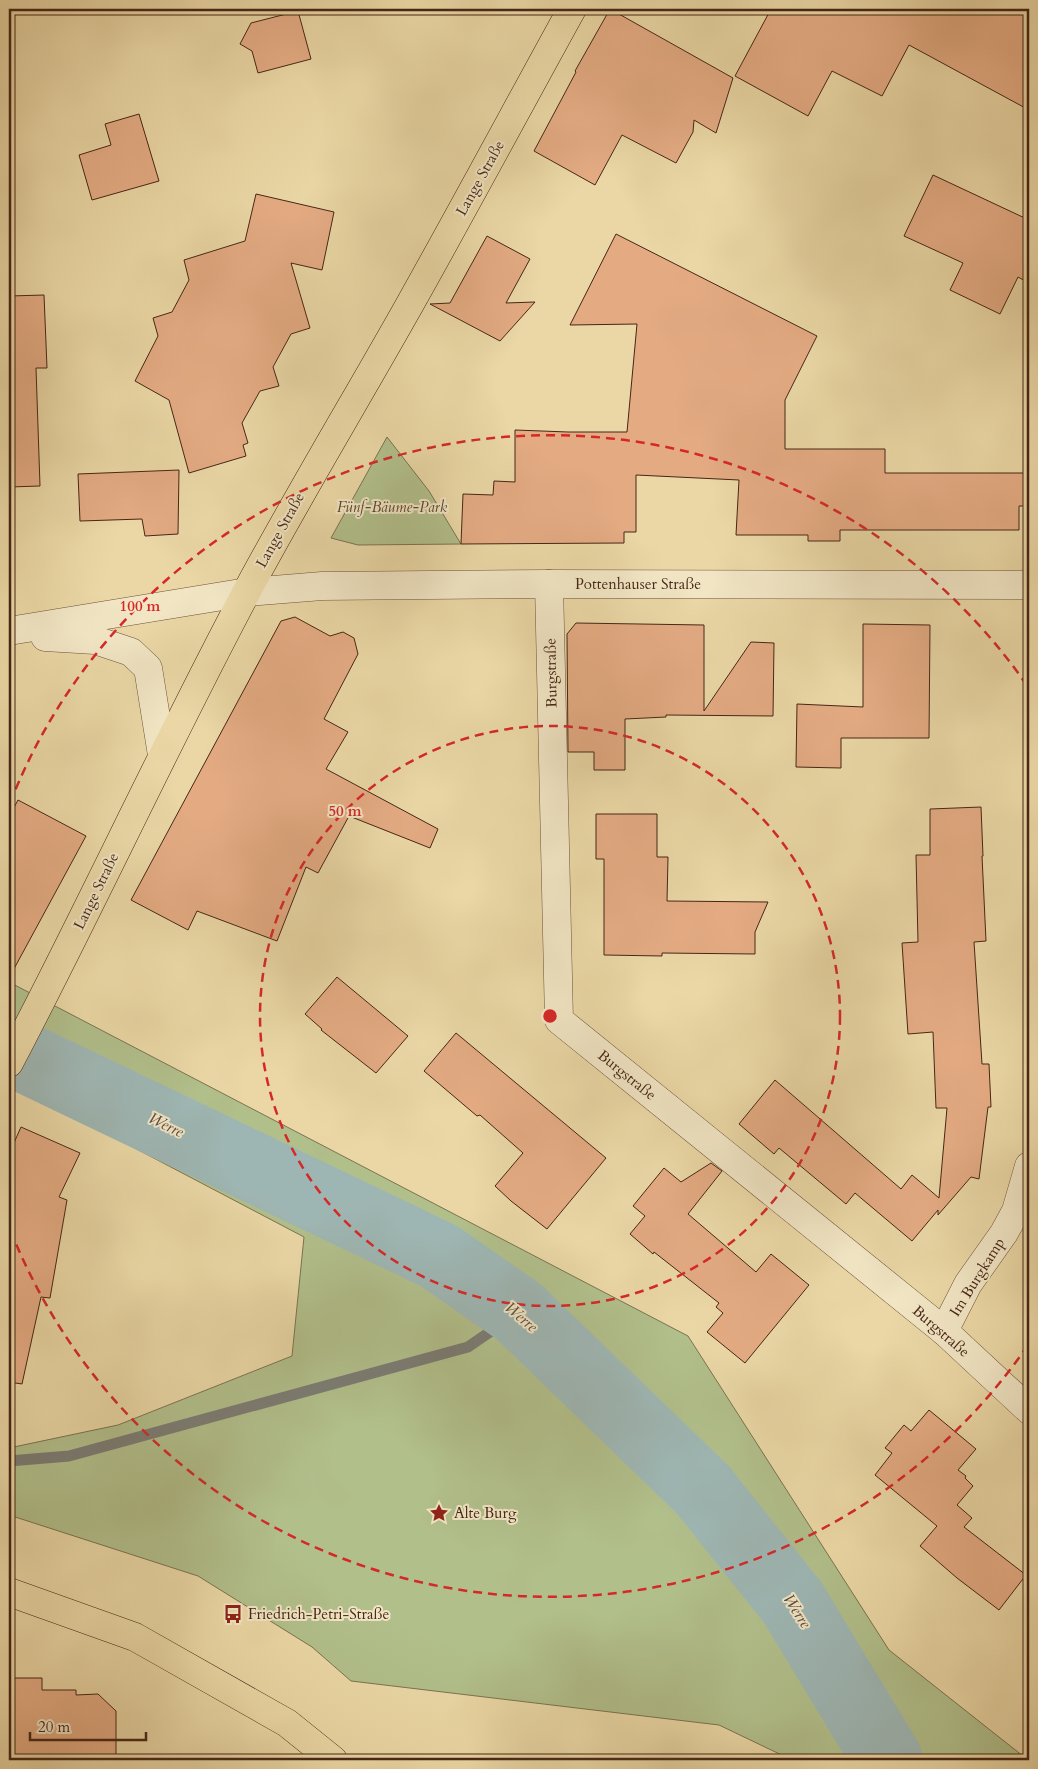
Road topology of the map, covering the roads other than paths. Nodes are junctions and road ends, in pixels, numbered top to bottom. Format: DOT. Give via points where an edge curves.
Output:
graph roads {
  1 [pos="572,9"];
  2 [pos="549,584"];
  3 [pos="1029,585"];
  4 [pos="247,592"];
  5 [pos="9,633"];
  6 [pos="162,755"];
  7 [pos="9,1063"];
  8 [pos="1029,1166"];
  9 [pos="944,1331"];
  10 [pos="1029,1410"];
  11 [pos="9,1592"];
  12 [pos="333,1760"];
  1 -- 4 [label="main road, Lange Straße"];
  2 -- 3 [label="street, Pottenhauser Straße"];
  2 -- 4 [label="street, Pottenhauser Straße" via="322,586"];
  2 -- 9 [label="street, Burgstraße" via="559,1020"];
  4 -- 5 [label="street, Pottenhauser Straße"];
  4 -- 6 [label="main road, Lange Straße"];
  5 -- 6 [label="street" via="96,640 130,652 148,668"];
  6 -- 7 [label="main road, Lange Straße"];
  8 -- 9 [label="street, Im Burgkamp" via="1016,1210 968,1284"];
  9 -- 10 [label="street, Burgstraße"];
  11 -- 12 [label="main road" via="135,1637 286,1723"];
}
